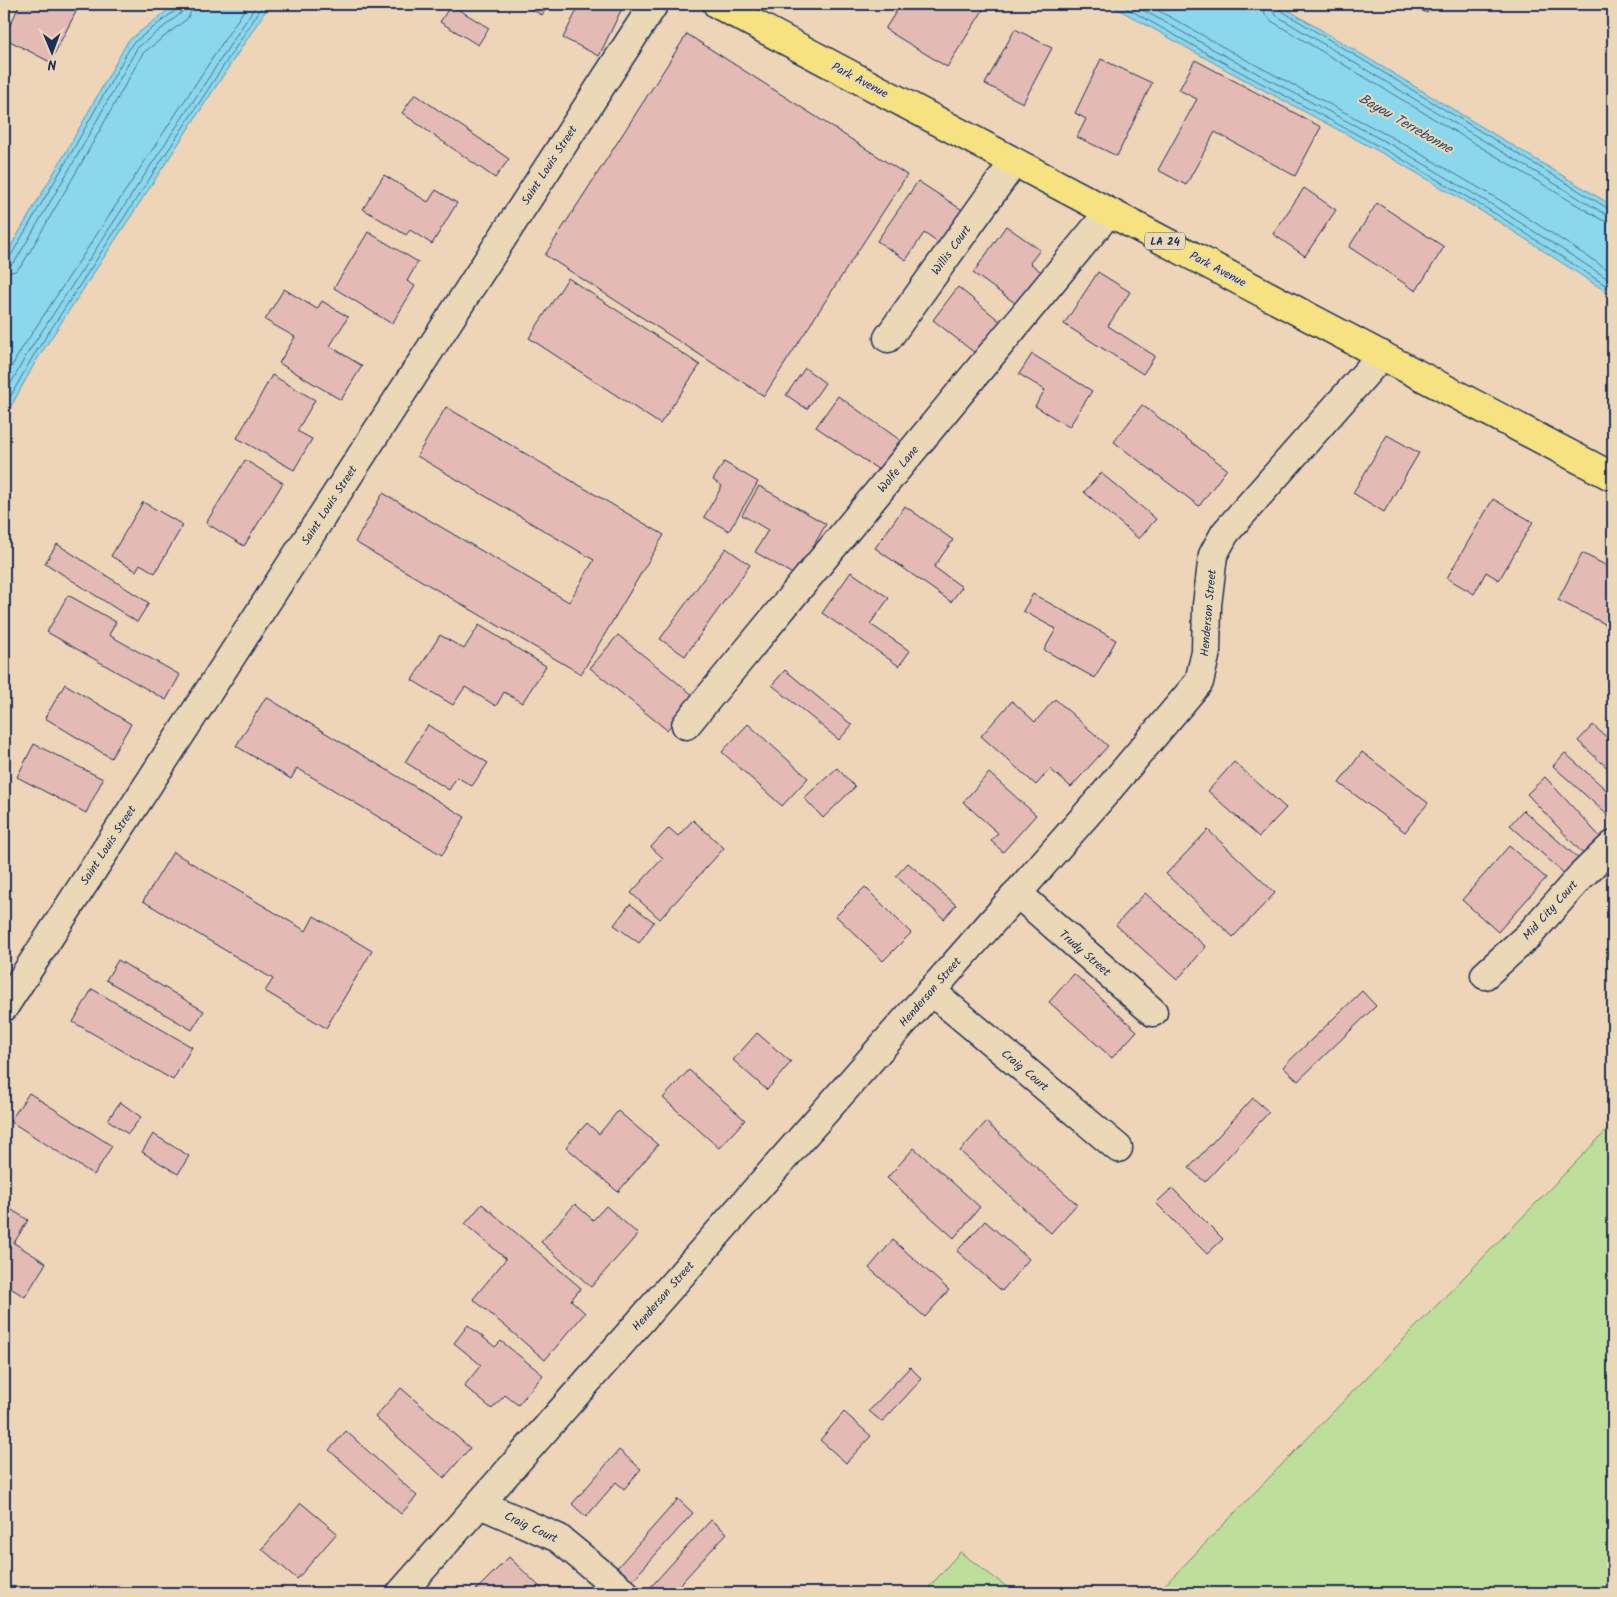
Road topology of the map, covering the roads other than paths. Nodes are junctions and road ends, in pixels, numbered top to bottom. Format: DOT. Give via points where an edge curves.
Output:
graph roads {
  1 [pos="654,4"];
  2 [pos="717,4"];
  3 [pos="1014,162"];
  4 [pos="1109,212"];
  5 [pos="888,338"];
  6 [pos="1382,355"];
  7 [pos="1613,477"];
  8 [pos="686,725"];
  9 [pos="1613,845"];
  10 [pos="1017,893"];
  11 [pos="1486,975"];
  12 [pos="931,991"];
  13 [pos="4,1007"];
  14 [pos="1153,1012"];
  15 [pos="1118,1148"];
  16 [pos="480,1504"];
  17 [pos="401,1593"];
  18 [pos="625,1593"];
  1 -- 13 [label="street, Saint Louis Street"];
  2 -- 3 [label="main road, Park Avenue / LA 24"];
  3 -- 4 [label="main road, Park Avenue / LA 24"];
  3 -- 5 [label="street, Willis Court"];
  4 -- 6 [label="main road, Park Avenue / LA 24"];
  4 -- 8 [label="street, Wolfe Lane"];
  6 -- 7 [label="main road, Park Avenue / LA 24"];
  6 -- 10 [label="street, Henderson Street" via="1225,533 1214,555 1207,605 1206,652 1200,682"];
  9 -- 11 [label="street, Mid City Court" via="1529,935"];
  10 -- 12 [label="street, Henderson Street"];
  10 -- 14 [label="street, Trudy Street"];
  12 -- 15 [label="street, Craig Court"];
  12 -- 16 [label="street, Henderson Street"];
  16 -- 17 [label="street, Henderson Street"];
  16 -- 18 [label="street, Craig Court" via="558,1538"];
}
